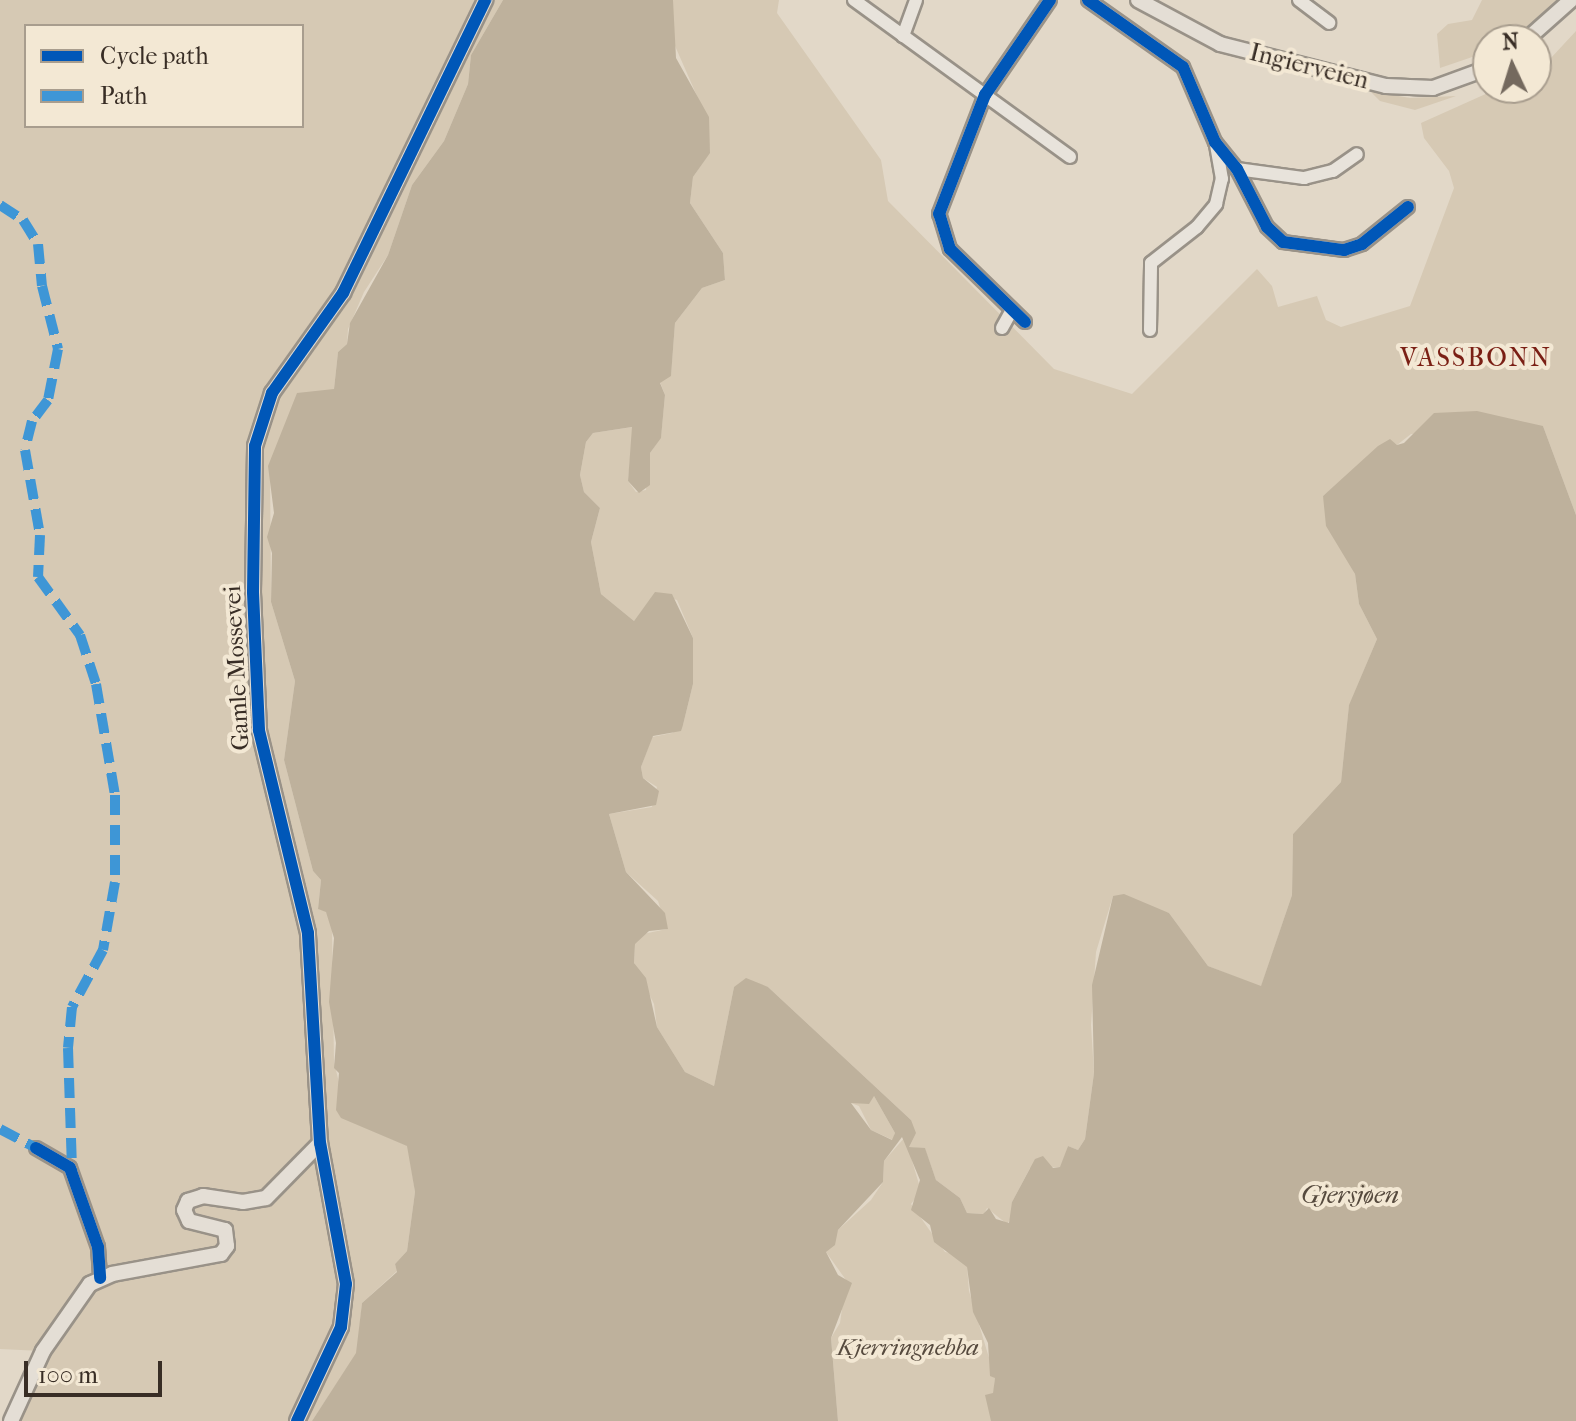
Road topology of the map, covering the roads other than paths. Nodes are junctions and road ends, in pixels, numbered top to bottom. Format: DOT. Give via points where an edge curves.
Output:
graph roads {
  1 [pos="485,0"];
  2 [pos="854,0"];
  3 [pos="916,0"];
  4 [pos="1050,0"];
  5 [pos="1088,0"];
  6 [pos="1138,0"];
  7 [pos="1299,0"];
  8 [pos="1571,0"];
  9 [pos="1329,23"];
  10 [pos="1544,24"];
  11 [pos="903,36"];
  12 [pos="1472,74"];
  13 [pos="985,95"];
  14 [pos="1215,142"];
  15 [pos="1357,154"];
  16 [pos="1070,157"];
  17 [pos="1237,169"];
  18 [pos="1408,207"];
  19 [pos="1011,312"];
  20 [pos="1025,322"];
  21 [pos="1002,328"];
  22 [pos="1150,330"];
  23 [pos="320,1143"];
  24 [pos="36,1148"];
  25 [pos="100,1278"];
  26 [pos="11,1421"];
  27 [pos="297,1421"];
  1 -- 23 [label="main road, Gamle Mossevei" via="343,293 272,393 257,431 253,581 258,718 308,933"];
  2 -- 11 [label="street"];
  3 -- 11 [label="street"];
  4 -- 13 [label="street"];
  5 -- 14 [label="street" via="1179,62"];
  6 -- 12 [label="main road, Ingierveien" via="1220,44 1386,86 1433,88"];
  7 -- 9 [label="street"];
  8 -- 10 [label="main road"];
  11 -- 13 [label="street"];
  13 -- 16 [label="street"];
  13 -- 19 [label="street" via="942,200 939,223 950,249"];
  14 -- 17 [label="street"];
  14 -- 22 [label="street" via="1222,175 1218,199 1206,219 1151,263"];
  15 -- 17 [label="street" via="1333,171 1304,178"];
  17 -- 18 [label="street" via="1273,235 1302,247 1330,251 1362,244"];
  19 -- 20 [label="street"];
  19 -- 21 [label="street"];
  23 -- 25 [label="main road" via="266,1198 243,1202 203,1196 188,1201 184,1210 189,1221 225,1230 227,1246 221,1254"];
  23 -- 27 [label="main road, Gamle Mossevei" via="344,1264 345,1304 330,1354"];
  24 -- 25 [label="street" via="70,1168 98,1247"];
  25 -- 26 [label="main road" via="84,1291 43,1351"];
}
